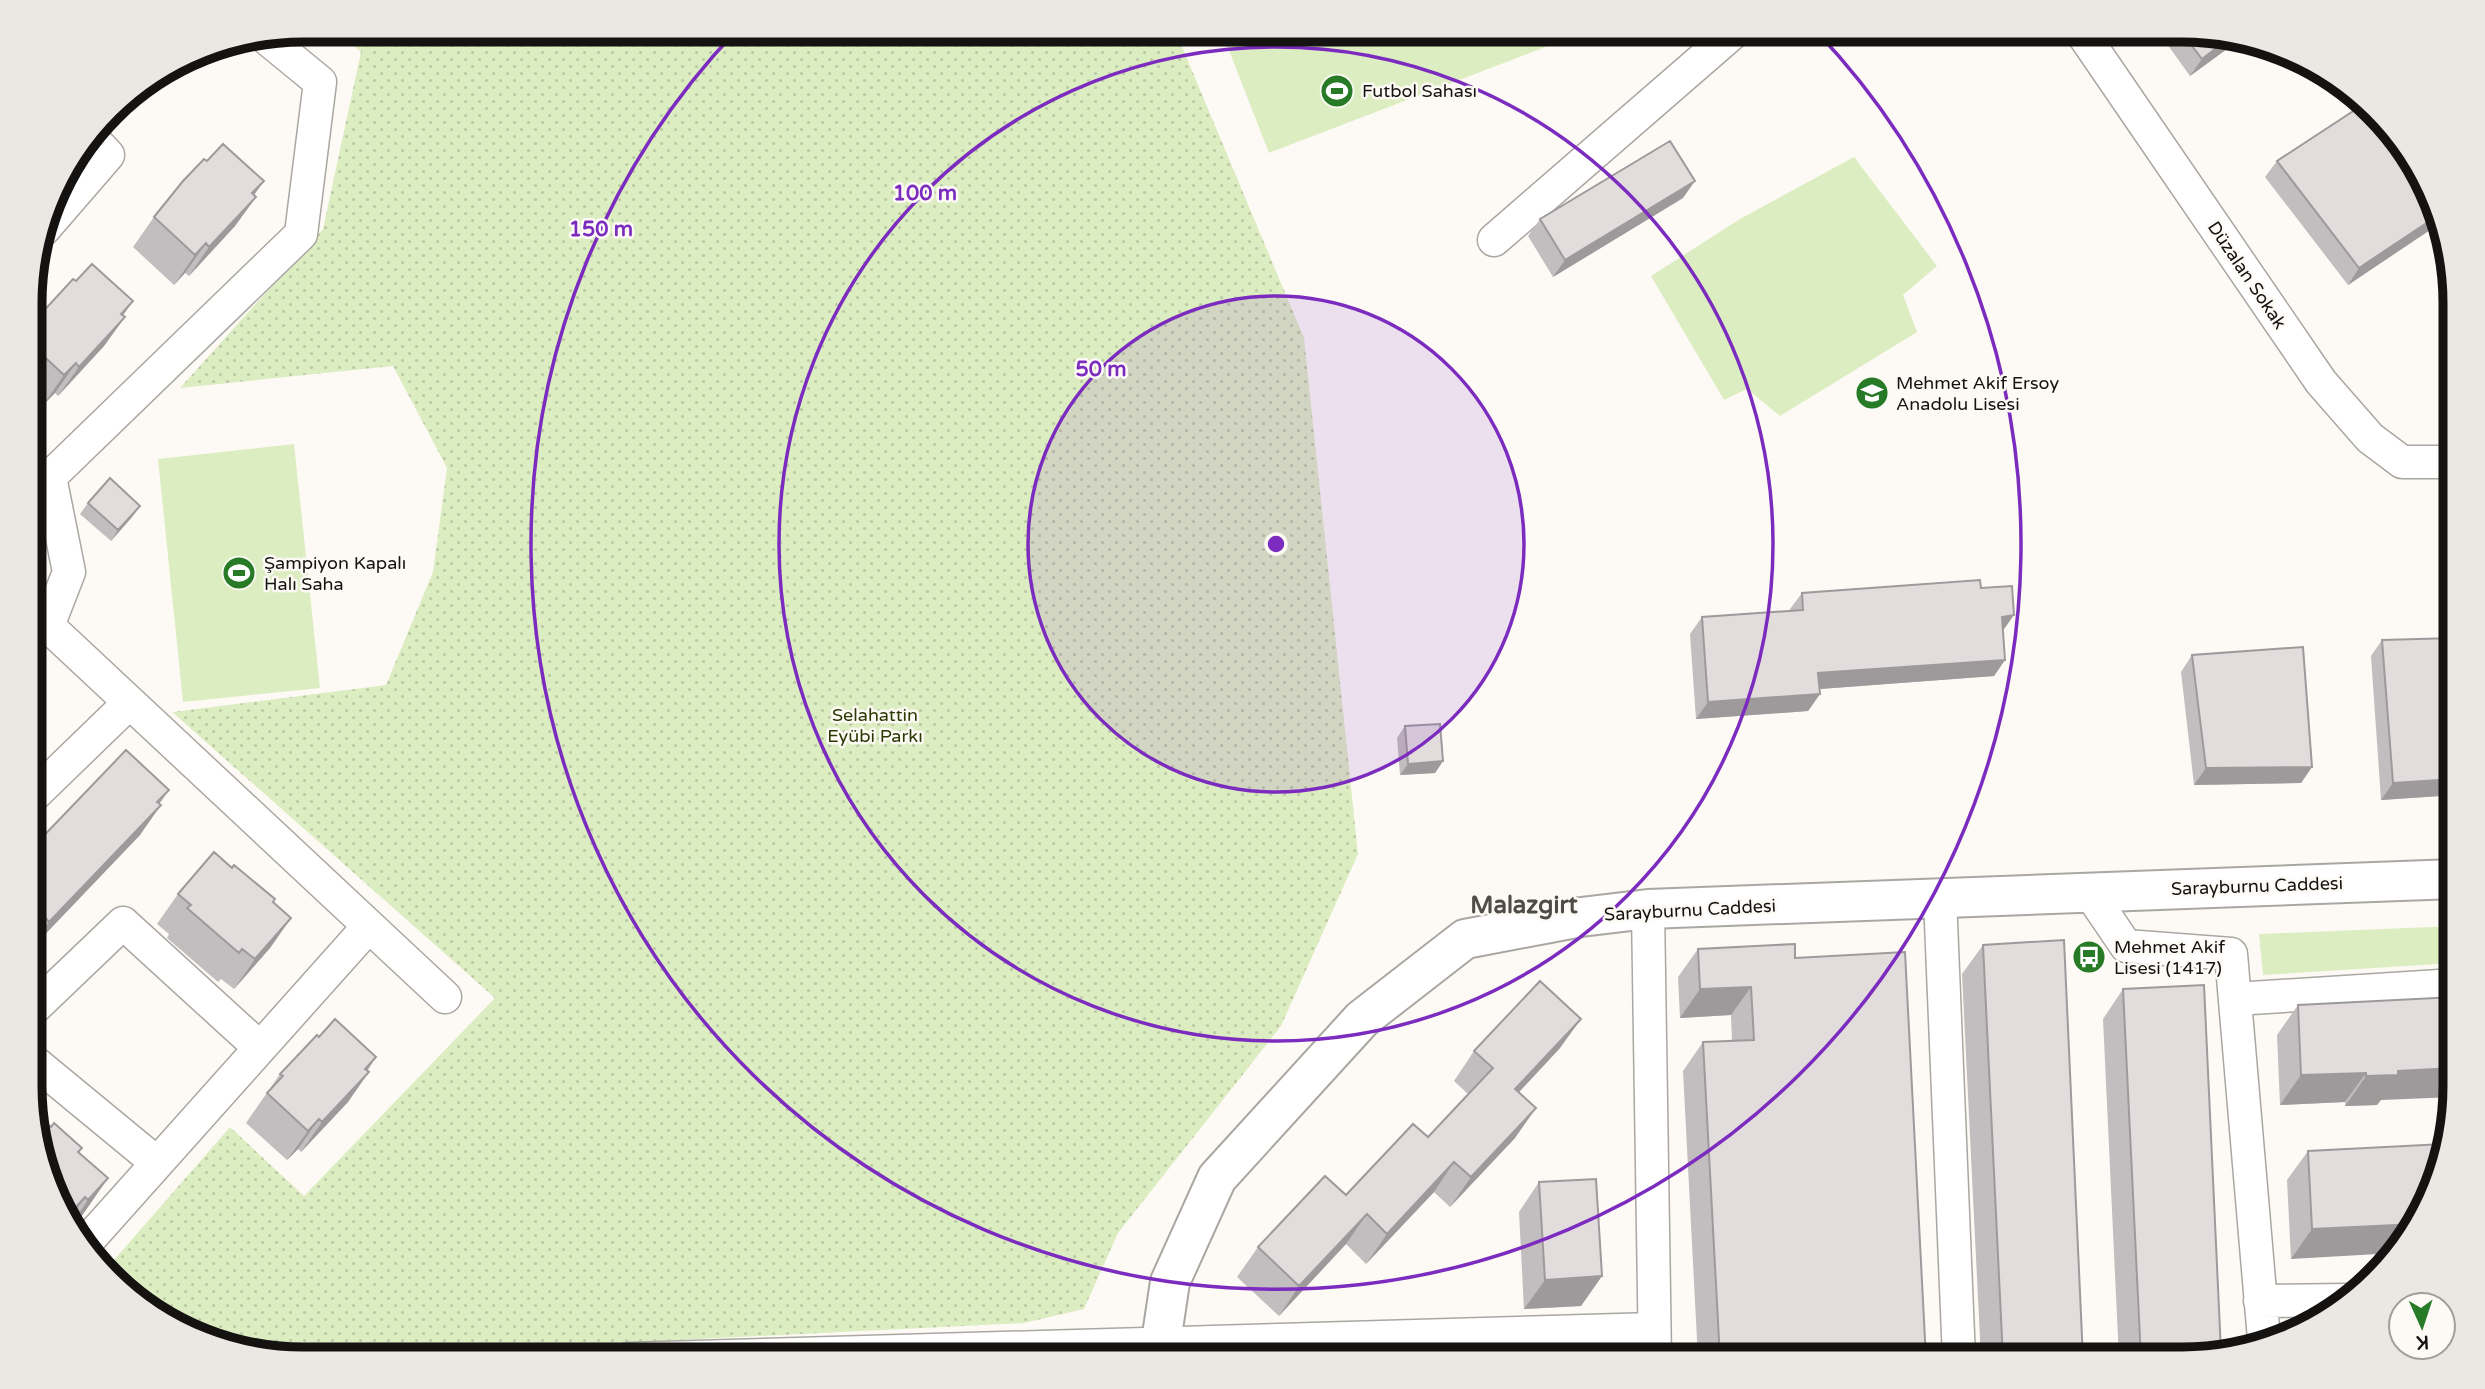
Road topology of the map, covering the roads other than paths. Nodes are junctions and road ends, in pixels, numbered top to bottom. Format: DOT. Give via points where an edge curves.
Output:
graph roads {
  1 [pos="1722,42"];
  2 [pos="2088,42"];
  3 [pos="273,44"];
  4 [pos="97,143"];
  5 [pos="59,212"];
  6 [pos="1494,240"];
  7 [pos="2443,463"];
  8 [pos="42,477"];
  9 [pos="42,481"];
  10 [pos="130,702"];
  11 [pos="42,787"];
  12 [pos="2443,879"];
  13 [pos="2090,892"];
  14 [pos="1940,898"];
  15 [pos="1648,909"];
  16 [pos="369,926"];
  17 [pos="2443,986"];
  18 [pos="445,997"];
  19 [pos="2235,999"];
  20 [pos="42,1000"];
  21 [pos="260,1048"];
  22 [pos="42,1068"];
  23 [pos="157,1163"];
  24 [pos="91,1238"];
  25 [pos="2260,1301"];
  26 [pos="2320,1307"];
  27 [pos="2263,1334"];
  28 [pos="1654,1344"];
  29 [pos="1161,1347"];
  30 [pos="1408,1347"];
  31 [pos="1959,1347"];
  1 -- 6 [label="street"];
  2 -- 7 [label="street, Düzalan Sokak" via="2321,382 2370,438 2402,462"];
  3 -- 8 [label="street" via="320,82 301,234"];
  4 -- 5 [label="street" via="108,155"];
  9 -- 10 [label="street" via="69,572 48,626"];
  10 -- 11 [label="street"];
  10 -- 16 [label="street"];
  12 -- 13 [label="street, Sarayburnu Caddesi"];
  13 -- 14 [label="street, Sarayburnu Caddesi"];
  13 -- 19 [label="street" via="2126,946 2231,954"];
  14 -- 15 [label="street, Sarayburnu Caddesi"];
  14 -- 31 [label="street"];
  15 -- 28 [label="street"];
  15 -- 29 [label="street, Sarayburnu Caddesi" via="1465,939 1362,1019 1217,1178 1170,1282"];
  16 -- 18 [label="street"];
  16 -- 21 [label="street"];
  17 -- 19 [label="street"];
  19 -- 25 [label="street"];
  20 -- 21 [label="street" via="123,923"];
  21 -- 23 [label="street"];
  22 -- 23 [label="street"];
  23 -- 24 [label="street"];
  25 -- 26 [label="street"];
  25 -- 27 [label="street"];
  28 -- 30 [label="street"];
}
